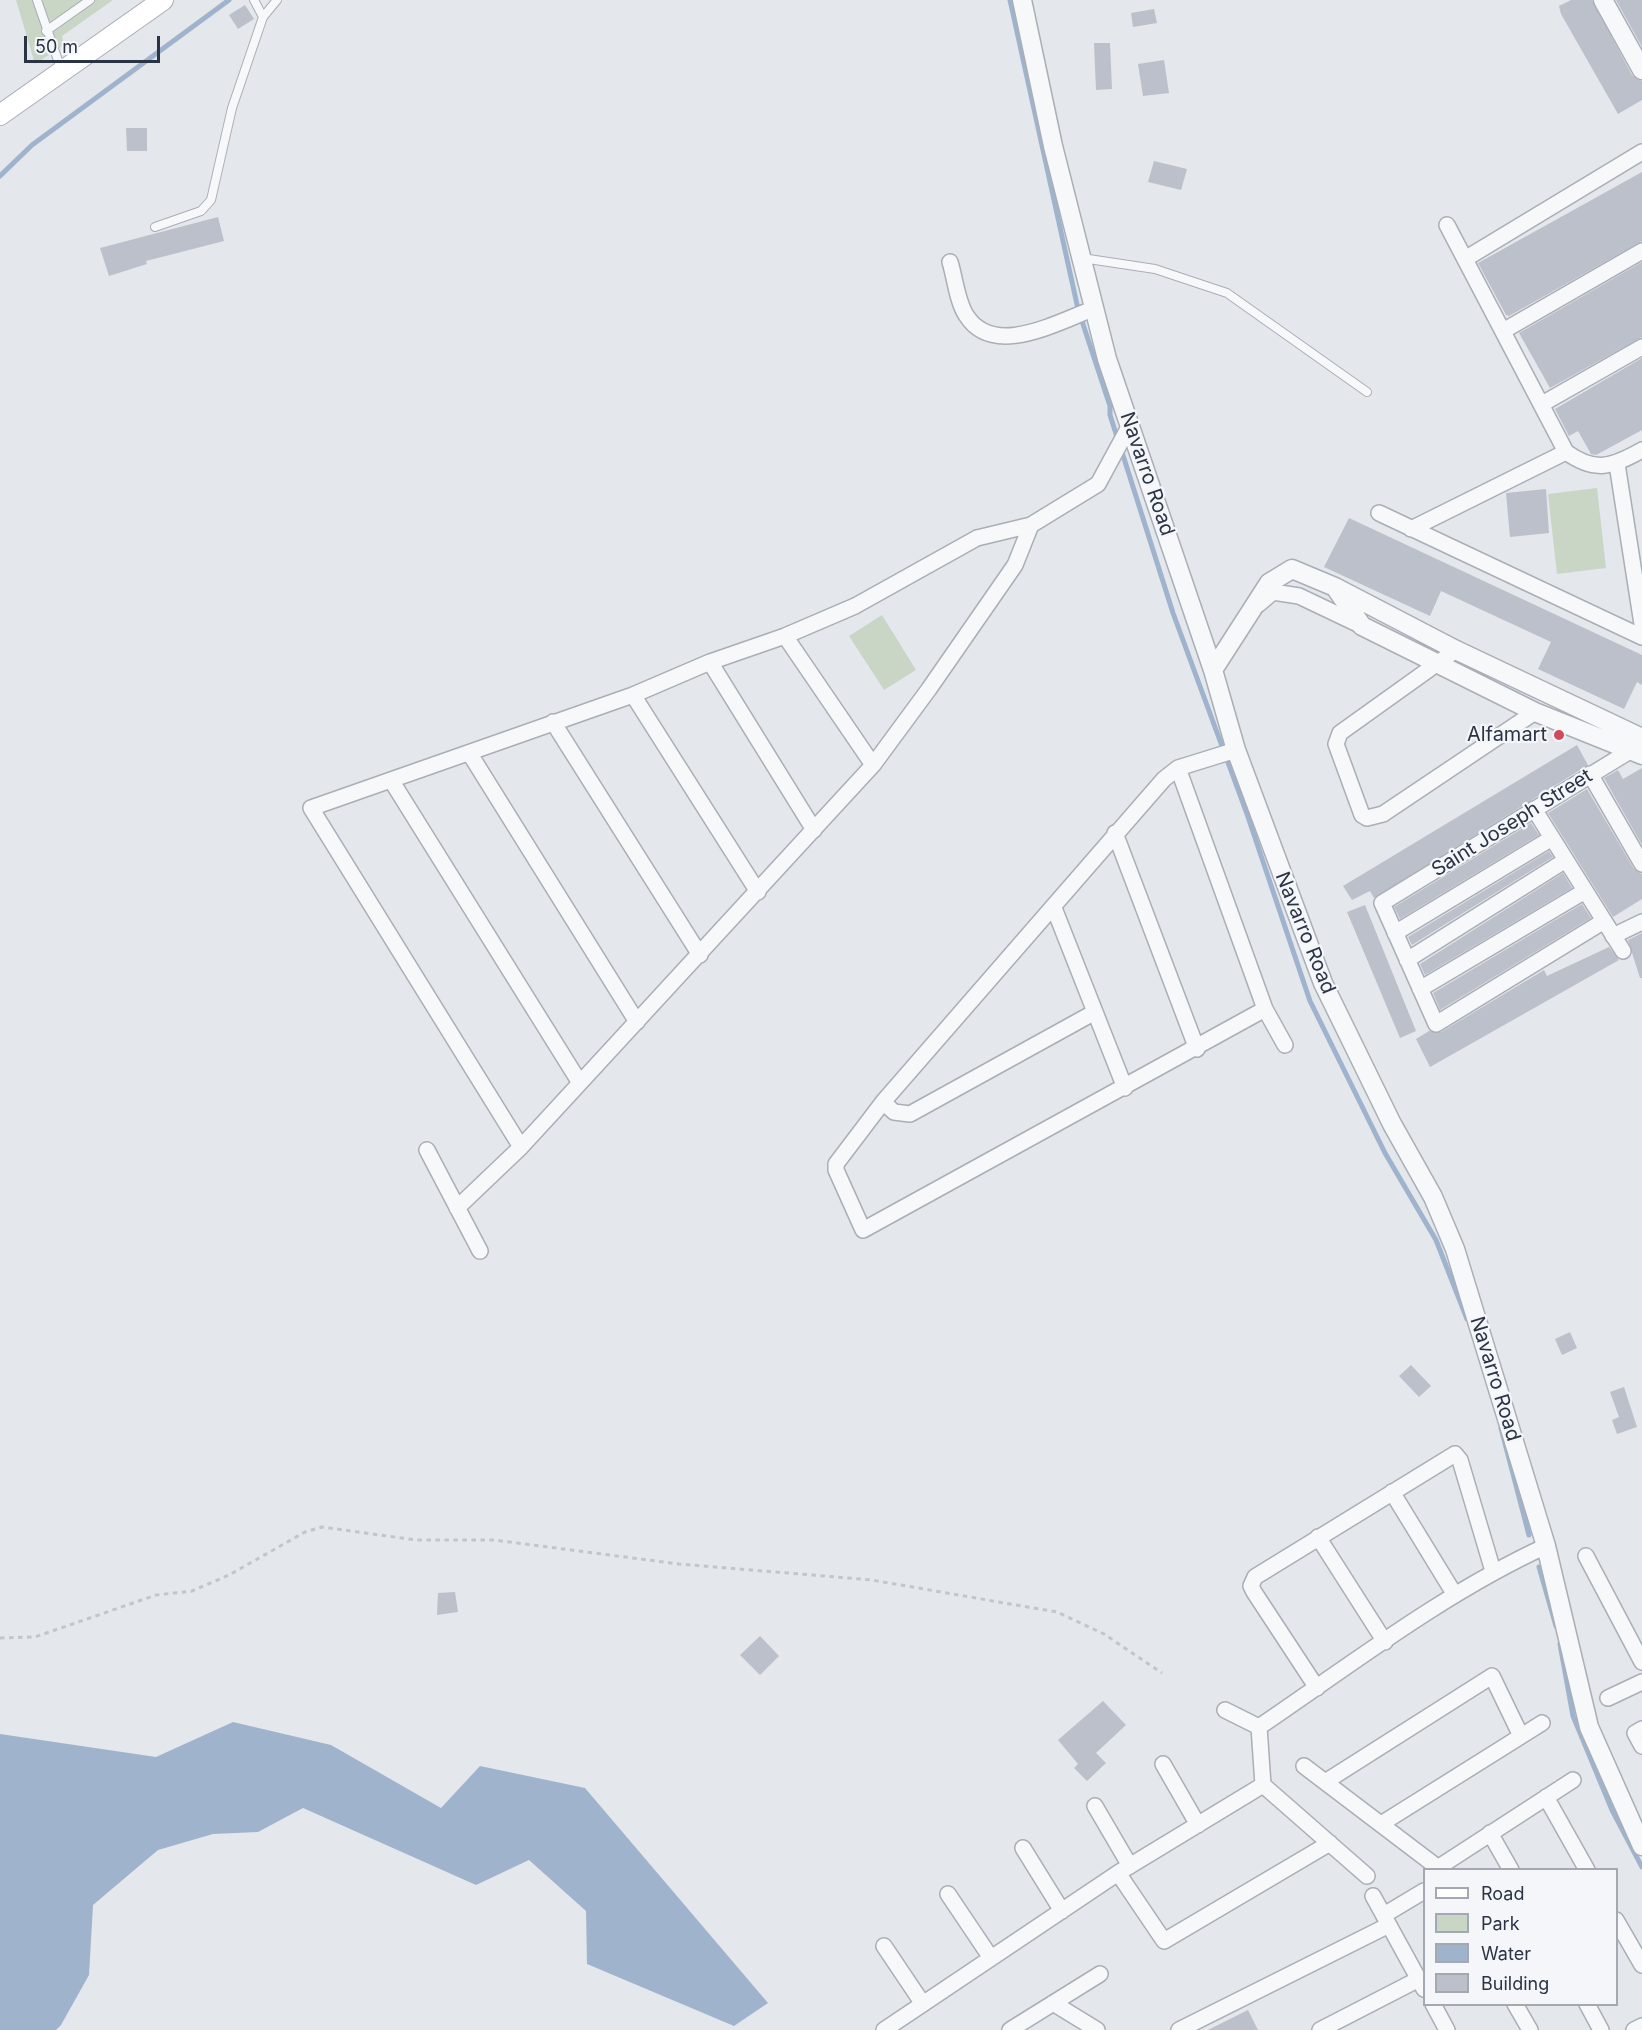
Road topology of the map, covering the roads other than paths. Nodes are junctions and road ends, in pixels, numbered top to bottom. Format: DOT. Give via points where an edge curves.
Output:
graph roads {
  1 [pos="37,0"];
  2 [pos="90,0"];
  3 [pos="163,0"];
  4 [pos="254,0"];
  5 [pos="277,0"];
  6 [pos="1022,0"];
  7 [pos="1603,0"];
  8 [pos="263,17"];
  9 [pos="46,31"];
  10 [pos="1642,70"];
  11 [pos="62,72"];
  12 [pos="0,115"];
  13 [pos="1642,152"];
  14 [pos="1446,225"];
  15 [pos="155,227"];
  16 [pos="1642,251"];
  17 [pos="1081,258"];
  18 [pos="1465,259"];
  19 [pos="950,262"];
  20 [pos="1083,313"];
  21 [pos="1503,331"];
  22 [pos="1642,347"];
  23 [pos="1367,392"];
  24 [pos="1542,404"];
  25 [pos="1123,438"];
  26 [pos="1642,450"];
  27 [pos="1566,452"];
  28 [pos="1617,464"];
  29 [pos="1379,513"];
  30 [pos="1031,525"];
  31 [pos="1411,529"];
  32 [pos="1335,587"];
  33 [pos="1250,611"];
  34 [pos="1642,624"];
  35 [pos="1362,626"];
  36 [pos="785,636"];
  37 [pos="1642,637"];
  38 [pos="1455,651"];
  39 [pos="710,662"];
  40 [pos="1438,665"];
  41 [pos="1213,670"];
  42 [pos="633,695"];
  43 [pos="1581,710"];
  44 [pos="1535,712"];
  45 [pos="553,723"];
  46 [pos="1568,725"];
  47 [pos="1639,747"];
  48 [pos="1228,752"];
  49 [pos="470,754"];
  50 [pos="873,765"];
  51 [pos="1178,768"];
  52 [pos="1590,774"];
  53 [pos="391,780"];
  54 [pos="1534,809"];
  55 [pos="814,830"];
  56 [pos="1115,833"];
  57 [pos="1552,838"];
  58 [pos="1566,860"];
  59 [pos="1642,864"];
  60 [pos="1585,891"];
  61 [pos="758,892"];
  62 [pos="1054,908"];
  63 [pos="1604,921"];
  64 [pos="1642,922"];
  65 [pos="1395,933"];
  66 [pos="1613,936"];
  67 [pos="1623,951"];
  68 [pos="700,955"];
  69 [pos="1407,960"];
  70 [pos="1420,989"];
  71 [pos="1265,1009"];
  72 [pos="1095,1012"];
  73 [pos="637,1022"];
  74 [pos="1285,1045"];
  75 [pos="1197,1049"];
  76 [pos="580,1083"];
  77 [pos="1125,1088"];
  78 [pos="883,1102"];
  79 [pos="521,1147"];
  80 [pos="427,1150"];
  81 [pos="457,1208"];
  82 [pos="480,1251"];
  83 [pos="1392,1492"];
  84 [pos="1318,1537"];
  85 [pos="1546,1546"];
  86 [pos="1586,1556"];
  87 [pos="1494,1571"];
  88 [pos="1455,1595"];
  89 [pos="1385,1642"];
  90 [pos="1642,1662"];
  91 [pos="1642,1682"];
  92 [pos="1317,1688"];
  93 [pos="1608,1698"];
  94 [pos="1225,1710"];
  95 [pos="1542,1723"];
  96 [pos="1259,1728"];
  97 [pos="1521,1736"];
  98 [pos="1163,1764"];
  99 [pos="1304,1766"];
  100 [pos="1573,1780"];
  101 [pos="1325,1782"];
  102 [pos="1263,1785"];
  103 [pos="1546,1797"];
  104 [pos="1095,1806"];
  105 [pos="1381,1824"];
  106 [pos="1198,1825"];
  107 [pos="1490,1833"];
  108 [pos="1330,1843"];
  109 [pos="1642,1846"];
  110 [pos="1023,1848"];
  111 [pos="1440,1868"];
  112 [pos="1510,1868"];
  113 [pos="1586,1868"];
  114 [pos="1124,1870"];
  115 [pos="1367,1876"];
  116 [pos="1423,1892"];
  117 [pos="948,1894"];
  118 [pos="1373,1896"];
  119 [pos="1062,1911"];
  120 [pos="1386,1920"];
  121 [pos="1618,1922"];
  122 [pos="884,1946"];
  123 [pos="991,1958"];
  124 [pos="1642,1965"];
  125 [pos="1100,1974"];
  126 [pos="1422,1984"];
  127 [pos="1053,2003"];
  128 [pos="923,2004"];
  129 [pos="1434,2006"];
  130 [pos="1516,2006"];
  131 [pos="1588,2006"];
  132 [pos="1642,2026"];
  133 [pos="884,2030"];
  134 [pos="1010,2030"];
  135 [pos="1097,2030"];
  136 [pos="1179,2030"];
  137 [pos="1320,2030"];
  138 [pos="1447,2030"];
  139 [pos="1530,2030"];
  140 [pos="1601,2030"];
  141 [pos="1634,2030"];
  1 -- 9 [label="lane"];
  2 -- 9 [label="lane"];
  3 -- 11 [label="main road"];
  4 -- 8 [label="lane"];
  5 -- 8 [label="lane"];
  6 -- 17 [label="street, Navarro Road"];
  7 -- 10 [label="street"];
  8 -- 15 [label="lane" via="232,108 211,200 201,211"];
  9 -- 11 [label="lane"];
  11 -- 12 [label="main road"];
  13 -- 18 [label="street"];
  14 -- 18 [label="street"];
  16 -- 21 [label="street"];
  17 -- 20 [label="street, Navarro Road"];
  17 -- 23 [label="lane" via="1155,269 1227,293"];
  18 -- 21 [label="street"];
  19 -- 20 [label="street" via="966,315 984,334 1007,337"];
  20 -- 25 [label="street, Navarro Road"];
  21 -- 24 [label="street"];
  22 -- 24 [label="street"];
  24 -- 27 [label="street"];
  25 -- 30 [label="street" via="1098,484"];
  25 -- 41 [label="street, Navarro Road"];
  26 -- 28 [label="street"];
  27 -- 28 [label="street" via="1587,465"];
  27 -- 31 [label="street"];
  28 -- 34 [label="street"];
  29 -- 31 [label="street"];
  30 -- 36 [label="street" via="977,538 855,606"];
  30 -- 50 [label="street" via="1015,565"];
  31 -- 37 [label="street"];
  32 -- 33 [label="street" via="1292,569 1269,583"];
  32 -- 35 [label="street"];
  32 -- 38 [label="street"];
  33 -- 35 [label="street" via="1273,592 1299,596"];
  33 -- 41 [label="street"];
  35 -- 40 [label="street"];
  36 -- 39 [label="street"];
  36 -- 50 [label="street"];
  38 -- 40 [label="street"];
  38 -- 43 [label="street"];
  39 -- 42 [label="street"];
  39 -- 55 [label="street"];
  40 -- 44 [label="street"];
  40 -- 44 [label="street" via="1340,733 1336,744 1362,814 1367,818 1383,814"];
  41 -- 48 [label="street, Navarro Road"];
  42 -- 45 [label="street"];
  42 -- 61 [label="street"];
  43 -- 46 [label="street"];
  43 -- 47 [label="street"];
  44 -- 46 [label="street"];
  45 -- 49 [label="street"];
  45 -- 68 [label="street"];
  46 -- 47 [label="street"];
  47 -- 52 [label="street, Saint Joseph Street"];
  48 -- 51 [label="street"];
  48 -- 85 [label="street, Navarro Road" via="1323,983 1452,1241"];
  49 -- 53 [label="street"];
  49 -- 73 [label="street"];
  50 -- 55 [label="street"];
  51 -- 56 [label="street"];
  51 -- 71 [label="street"];
  52 -- 54 [label="street, Saint Joseph Street"];
  52 -- 59 [label="street"];
  53 -- 76 [label="street"];
  53 -- 79 [label="street" via="311,808"];
  54 -- 57 [label="street"];
  54 -- 65 [label="street, Saint Joseph Street" via="1382,903"];
  55 -- 61 [label="street"];
  56 -- 62 [label="street"];
  56 -- 75 [label="street"];
  57 -- 58 [label="street"];
  57 -- 65 [label="street"];
  58 -- 60 [label="street"];
  58 -- 69 [label="street"];
  60 -- 63 [label="street"];
  60 -- 70 [label="street"];
  61 -- 68 [label="street"];
  62 -- 72 [label="street"];
  62 -- 78 [label="street"];
  63 -- 66 [label="street"];
  63 -- 70 [label="street" via="1436,1024"];
  64 -- 66 [label="street"];
  65 -- 69 [label="street"];
  66 -- 67 [label="street"];
  68 -- 73 [label="street"];
  69 -- 70 [label="street"];
  71 -- 74 [label="street"];
  71 -- 75 [label="street"];
  72 -- 77 [label="street"];
  72 -- 78 [label="street" via="910,1114 894,1112"];
  73 -- 76 [label="street"];
  75 -- 77 [label="street"];
  76 -- 79 [label="street"];
  77 -- 78 [label="street" via="863,1230 836,1164"];
  79 -- 81 [label="street"];
  80 -- 81 [label="street"];
  81 -- 82 [label="street"];
  83 -- 84 [label="street"];
  83 -- 87 [label="street" via="1449,1457 1458,1456"];
  83 -- 88 [label="street"];
  84 -- 89 [label="street"];
  84 -- 92 [label="street" via="1255,1577 1251,1586"];
  85 -- 87 [label="street"];
  85 -- 109 [label="street, Navarro Road" via="1589,1727"];
  86 -- 90 [label="street"];
  87 -- 88 [label="street"];
  88 -- 89 [label="street"];
  89 -- 92 [label="street"];
  91 -- 93 [label="street"];
  92 -- 96 [label="street"];
  94 -- 96 [label="street"];
  95 -- 97 [label="street"];
  96 -- 102 [label="street"];
  97 -- 101 [label="street" via="1492,1676"];
  97 -- 105 [label="street"];
  98 -- 106 [label="street"];
  99 -- 101 [label="street"];
  100 -- 103 [label="street"];
  101 -- 105 [label="street"];
  102 -- 106 [label="street"];
  102 -- 108 [label="street"];
  103 -- 107 [label="street"];
  103 -- 113 [label="street"];
  104 -- 114 [label="street"];
  105 -- 111 [label="street"];
  106 -- 114 [label="street"];
  107 -- 111 [label="street"];
  107 -- 112 [label="street"];
  108 -- 114 [label="street" via="1164,1941"];
  108 -- 115 [label="street"];
  110 -- 119 [label="street"];
  114 -- 119 [label="street"];
  116 -- 120 [label="street"];
  117 -- 123 [label="street"];
  118 -- 120 [label="street"];
  119 -- 123 [label="street"];
  120 -- 126 [label="street"];
  120 -- 136 [label="street"];
  121 -- 124 [label="street"];
  122 -- 128 [label="street"];
  123 -- 128 [label="street"];
  125 -- 127 [label="street"];
  126 -- 137 [label="street"];
  127 -- 134 [label="street"];
  127 -- 135 [label="street"];
  128 -- 133 [label="street"];
  129 -- 138 [label="street"];
  130 -- 139 [label="street"];
  131 -- 140 [label="street"];
  132 -- 141 [label="street"];
}
